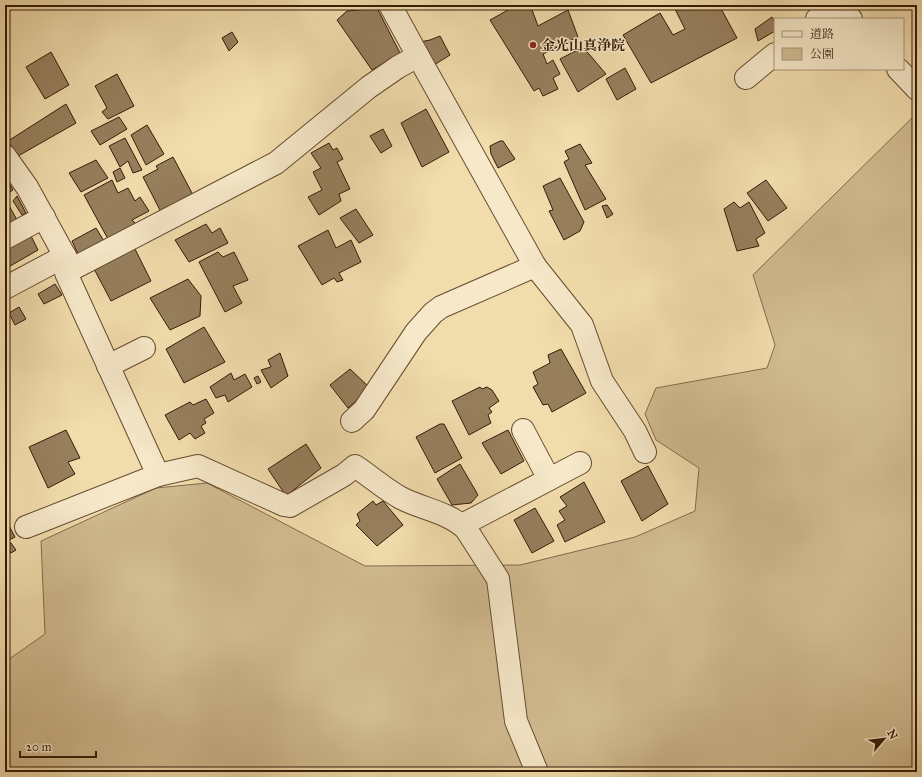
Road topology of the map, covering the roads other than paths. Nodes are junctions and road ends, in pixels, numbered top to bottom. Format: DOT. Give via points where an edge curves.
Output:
graph roads {
  1 [pos="390,5"];
  2 [pos="834,5"];
  3 [pos="838,5"];
  4 [pos="818,18"];
  5 [pos="850,18"];
  6 [pos="774,55"];
  7 [pos="418,56"];
  8 [pos="899,70"];
  9 [pos="746,78"];
  10 [pos="917,89"];
  11 [pos="5,156"];
  12 [pos="44,217"];
  13 [pos="5,238"];
  14 [pos="69,262"];
  15 [pos="535,266"];
  16 [pos="5,288"];
  17 [pos="144,348"];
  18 [pos="108,366"];
  19 [pos="352,420"];
  20 [pos="523,430"];
  21 [pos="644,452"];
  22 [pos="580,462"];
  23 [pos="158,475"];
  24 [pos="549,479"];
  25 [pos="462,525"];
  26 [pos="26,527"];
  27 [pos="537,772"];
  1 -- 7 [label="street"];
  2 -- 4 [label="street"];
  3 -- 5 [label="street"];
  6 -- 9 [label="street"];
  7 -- 14 [label="street" via="369,87 276,163"];
  7 -- 15 [label="street"];
  8 -- 10 [label="street"];
  11 -- 12 [label="street"];
  12 -- 13 [label="street"];
  12 -- 14 [label="street"];
  14 -- 16 [label="street"];
  14 -- 18 [label="street" via="66,273"];
  15 -- 19 [label="street" via="441,307 433,313 416,332 364,410"];
  15 -- 21 [label="street" via="582,325 602,381 635,431"];
  17 -- 18 [label="street"];
  18 -- 23 [label="street"];
  20 -- 24 [label="street"];
  22 -- 24 [label="street"];
  23 -- 25 [label="street" via="198,466 290,506 355,466 401,498"];
  23 -- 26 [label="street"];
  24 -- 25 [label="street"];
  25 -- 27 [label="street" via="498,579 516,721"];
}
